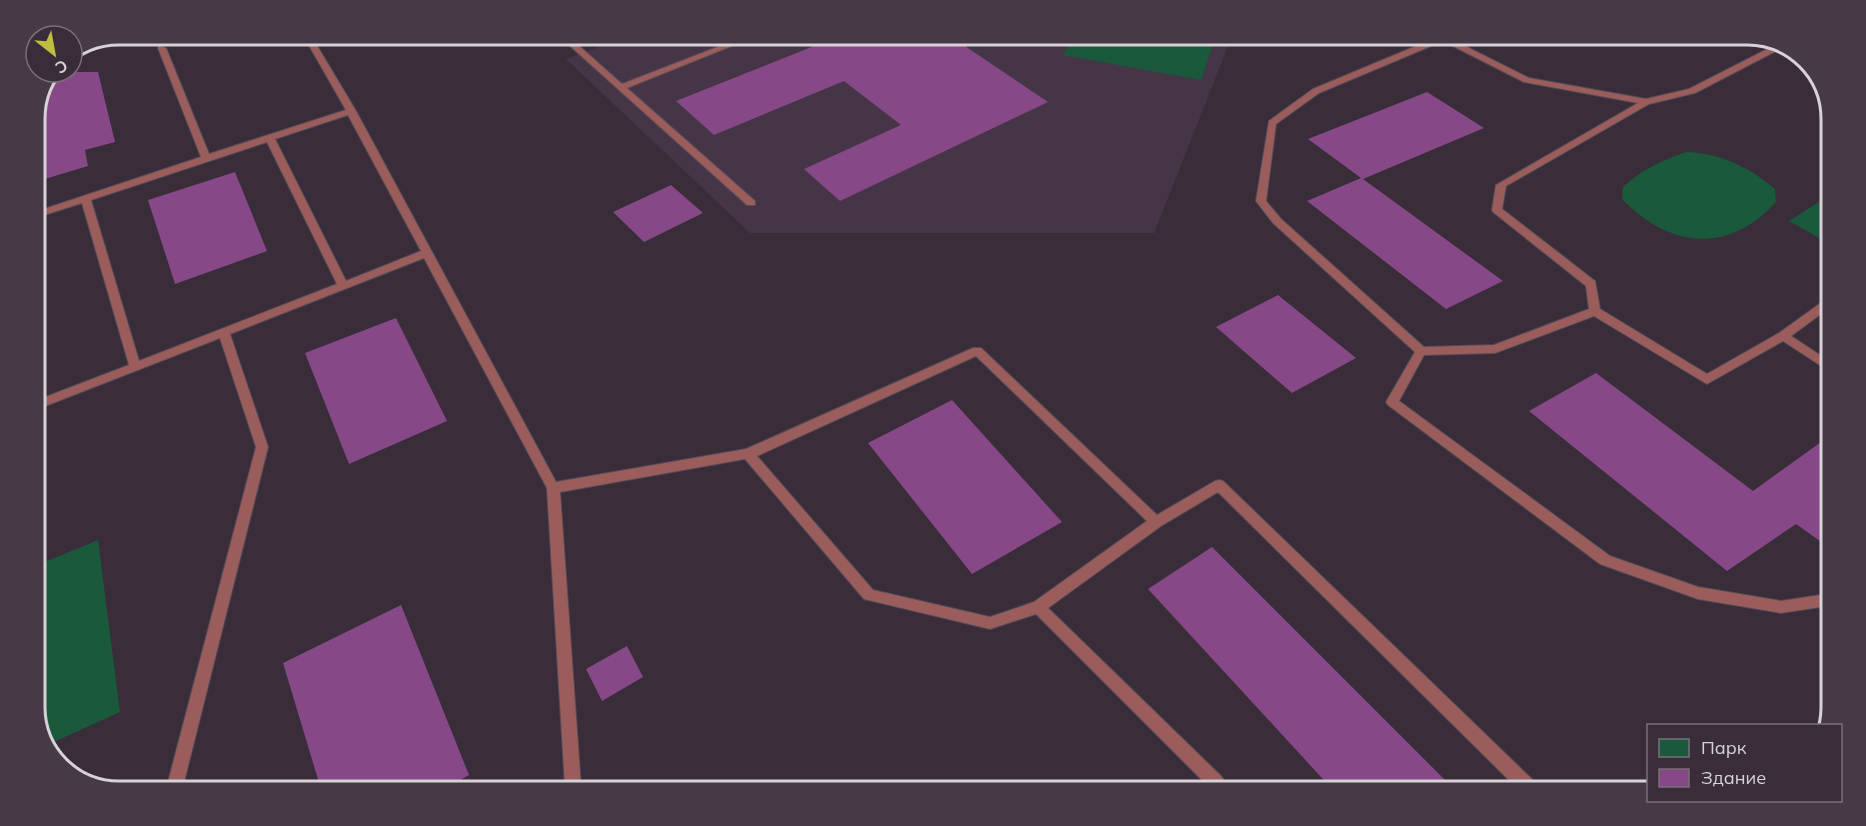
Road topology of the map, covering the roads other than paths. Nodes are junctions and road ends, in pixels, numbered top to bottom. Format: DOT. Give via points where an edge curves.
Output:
graph roads {
  1 [pos="312,45"];
  2 [pos="573,45"];
  3 [pos="730,45"];
  4 [pos="1427,45"];
  5 [pos="1459,45"];
  6 [pos="162,48"];
  7 [pos="1773,50"];
  8 [pos="620,88"];
  9 [pos="1646,102"];
  10 [pos="351,111"];
  11 [pos="270,138"];
  12 [pos="206,158"];
  13 [pos="86,198"];
  14 [pos="751,202"];
  15 [pos="45,212"];
  16 [pos="427,253"];
  17 [pos="343,286"];
  18 [pos="1821,309"];
  19 [pos="1595,311"];
  20 [pos="224,333"];
  21 [pos="1783,336"];
  22 [pos="1421,351"];
  23 [pos="1821,362"];
  24 [pos="135,367"];
  25 [pos="45,402"];
  26 [pos="748,454"];
  27 [pos="553,488"];
  28 [pos="1156,522"];
  29 [pos="1821,601"];
  30 [pos="1038,607"];
  31 [pos="177,781"];
  32 [pos="571,781"];
  33 [pos="1209,781"];
  34 [pos="1522,781"];
  1 -- 10 [label="lane"];
  2 -- 8 [label="lane"];
  3 -- 8 [label="lane"];
  4 -- 22 [label="lane" via="1316,92 1272,123 1261,201 1277,221"];
  5 -- 9 [label="lane" via="1527,80"];
  6 -- 12 [label="lane"];
  7 -- 9 [label="lane" via="1692,91"];
  8 -- 14 [label="lane"];
  9 -- 19 [label="lane" via="1501,185 1497,210 1591,284"];
  10 -- 11 [label="lane"];
  10 -- 16 [label="lane"];
  11 -- 12 [label="lane"];
  11 -- 17 [label="lane"];
  12 -- 13 [label="lane"];
  13 -- 15 [label="lane"];
  13 -- 24 [label="lane"];
  16 -- 17 [label="lane"];
  16 -- 27 [label="lane"];
  17 -- 20 [label="lane"];
  18 -- 21 [label="lane"];
  19 -- 21 [label="lane" via="1707,380"];
  19 -- 22 [label="lane" via="1495,349"];
  20 -- 24 [label="lane"];
  20 -- 31 [label="lane" via="262,447"];
  21 -- 23 [label="lane"];
  22 -- 29 [label="lane" via="1392,402 1605,560 1698,593 1781,607"];
  24 -- 25 [label="lane"];
  26 -- 27 [label="lane"];
  26 -- 28 [label="lane" via="977,351"];
  26 -- 30 [label="lane" via="869,595 990,623"];
  27 -- 32 [label="lane"];
  28 -- 30 [label="lane"];
  28 -- 34 [label="lane" via="1219,484"];
  30 -- 33 [label="lane"];
}
